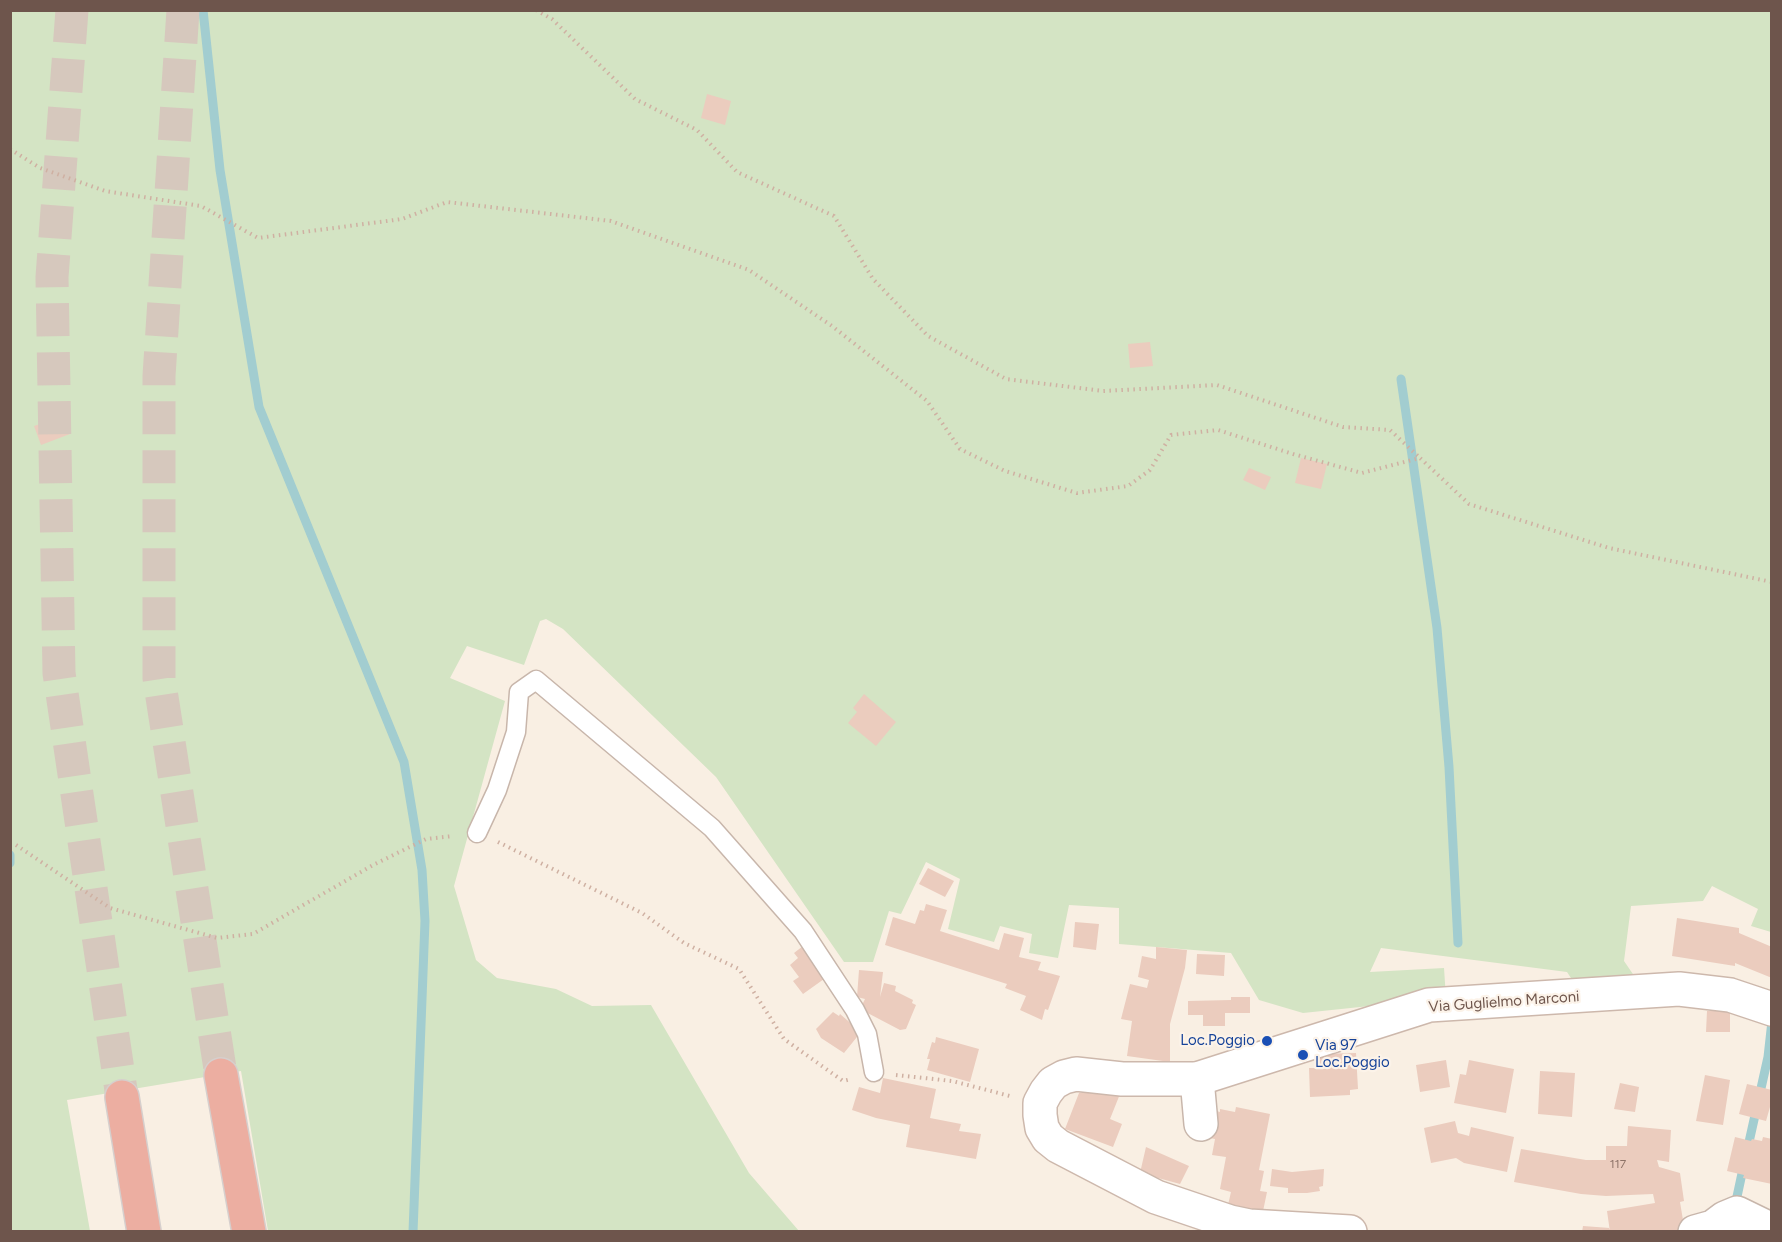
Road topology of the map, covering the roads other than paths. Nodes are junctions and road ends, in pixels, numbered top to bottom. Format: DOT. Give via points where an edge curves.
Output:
graph roads {
  1 [pos="477,833"];
  2 [pos="1772,1009"];
  3 [pos="874,1072"];
  4 [pos="221,1075"];
  5 [pos="1197,1079"];
  6 [pos="122,1097"];
  7 [pos="1201,1124"];
  8 [pos="1772,1230"];
  9 [pos="144,1232"];
  10 [pos="249,1232"];
  11 [pos="1350,1232"];
  12 [pos="1695,1232"];
  1 -- 3 [label="lane" via="497,790 516,732 519,692 536,680 712,828 803,931 855,1010 867,1034"];
  2 -- 5 [label="street, Via Guglielmo Marconi" via="1730,995 1679,989 1429,1005"];
  4 -- 10 [label="highway"];
  5 -- 7 [label="street"];
  5 -- 11 [label="street, Via Guglielmo Marconi" via="1122,1079 1076,1074 1064,1077 1053,1083 1041,1103 1042,1128 1058,1146 1156,1197 1230,1222"];
  6 -- 9 [label="highway"];
  8 -- 12 [label="street" via="1737,1213"];
}
